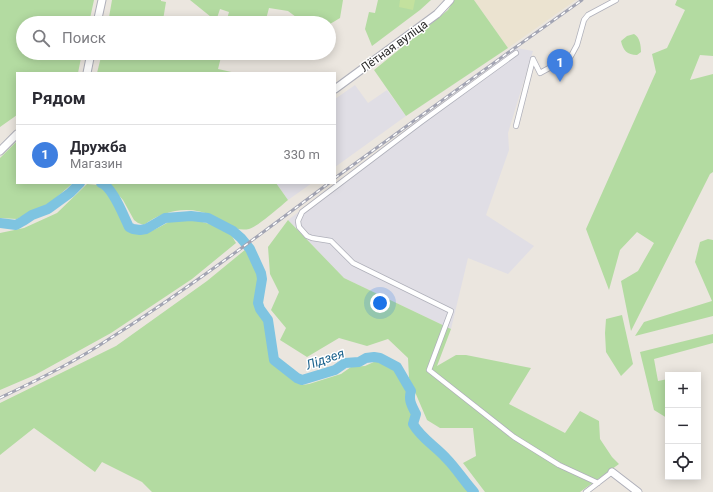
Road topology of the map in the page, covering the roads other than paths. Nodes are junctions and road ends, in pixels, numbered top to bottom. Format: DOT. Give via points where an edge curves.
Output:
graph roads {
  1 [pos="102,0"];
  2 [pos="450,0"];
  3 [pos="616,0"];
  4 [pos="99,16"];
  5 [pos="516,53"];
  6 [pos="90,60"];
  7 [pos="87,72"];
  8 [pos="336,88"];
  9 [pos="516,126"];
  10 [pos="16,135"];
  11 [pos="0,151"];
  12 [pos="612,472"];
  13 [pos="598,483"];
  14 [pos="586,492"];
  15 [pos="638,492"];
  1 -- 4 [label="street"];
  2 -- 8 [label="street, Лётная вуліца" via="437,14"];
  3 -- 9 [label="street" via="588,15 571,56 540,73 533,60"];
  5 -- 13 [label="street" via="302,212 298,221 307,236 331,241 353,263 451,311 429,370 514,437 559,465"];
  6 -- 7 [label="street"];
  10 -- 11 [label="street"];
  12 -- 13 [label="street"];
  12 -- 15 [label="street"];
  13 -- 14 [label="street"];
}
